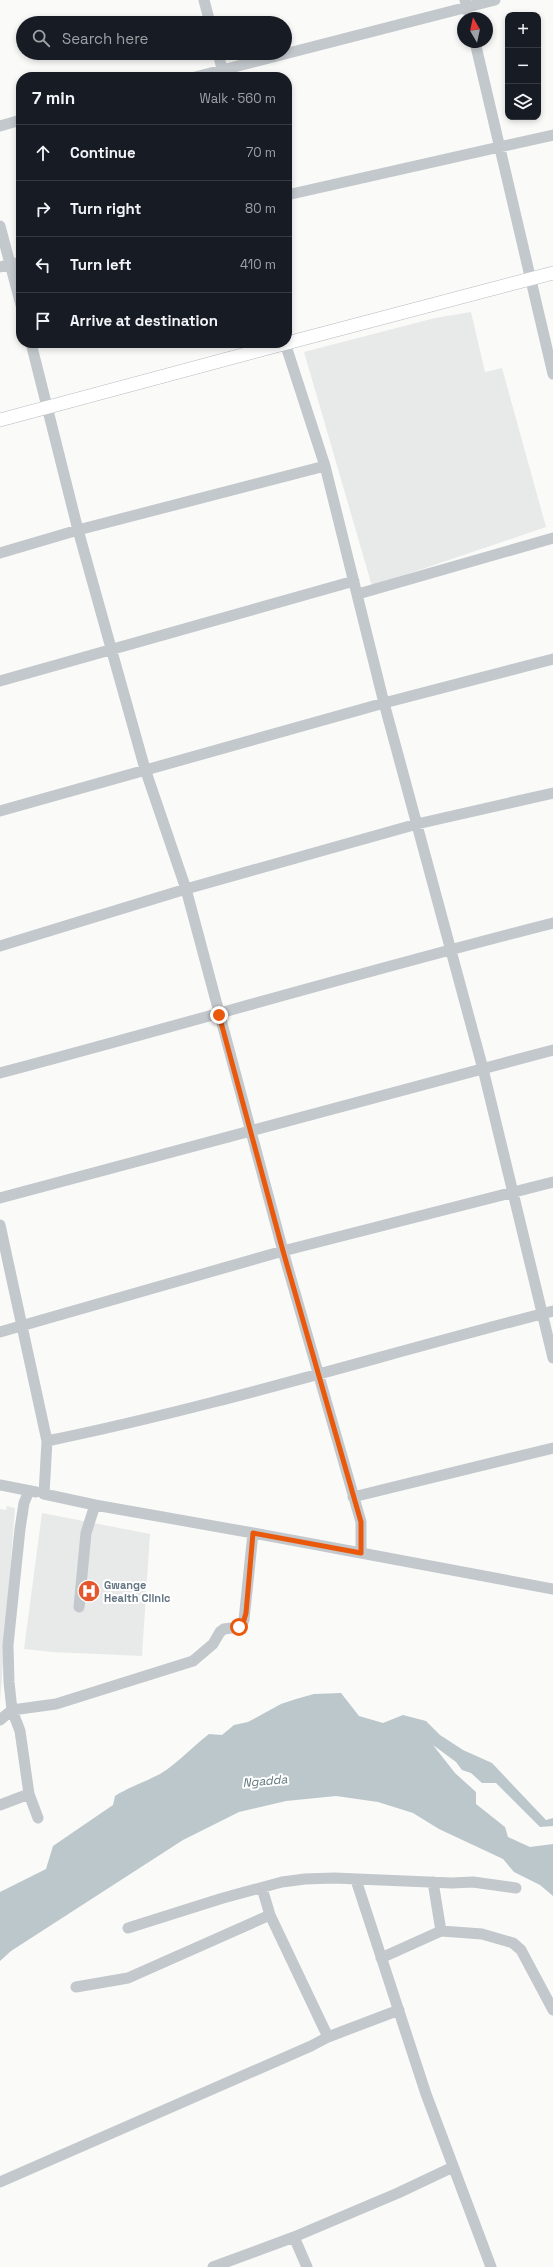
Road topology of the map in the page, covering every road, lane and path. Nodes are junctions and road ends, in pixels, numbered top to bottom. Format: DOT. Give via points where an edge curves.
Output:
graph roads {
  1 [pos="204,0"];
  2 [pos="494,0"];
  3 [pos="466,3"];
  4 [pos="208,16"];
  5 [pos="476,48"];
  6 [pos="292,54"];
  7 [pos="220,60"];
  8 [pos="271,60"];
  9 [pos="223,72"];
  10 [pos="230,72"];
  11 [pos="16,121"];
  12 [pos="0,126"];
  13 [pos="553,135"];
  14 [pos="498,148"];
  15 [pos="292,194"];
  16 [pos="0,226"];
  17 [pos="10,265"];
  18 [pos="553,273"];
  19 [pos="530,280"];
  20 [pos="16,286"];
  21 [pos="292,341"];
  22 [pos="32,348"];
  23 [pos="267,348"];
  24 [pos="288,348"];
  25 [pos="553,374"];
  26 [pos="48,407"];
  27 [pos="0,420"];
  28 [pos="325,466"];
  29 [pos="78,530"];
  30 [pos="553,538"];
  31 [pos="0,554"];
  32 [pos="354,580"];
  33 [pos="358,594"];
  34 [pos="111,648"];
  35 [pos="553,659"];
  36 [pos="0,681"];
  37 [pos="384,703"];
  38 [pos="145,769"];
  39 [pos="553,793"];
  40 [pos="0,811"];
  41 [pos="417,824"];
  42 [pos="186,889"];
  43 [pos="553,923"];
  44 [pos="0,946"];
  45 [pos="449,950"];
  46 [pos="219,1015"];
  47 [pos="553,1050"];
  48 [pos="482,1069"];
  49 [pos="0,1074"];
  50 [pos="250,1130"];
  51 [pos="553,1182"];
  52 [pos="512,1192"];
  53 [pos="0,1198"];
  54 [pos="0,1225"];
  55 [pos="283,1251"];
  56 [pos="553,1311"];
  57 [pos="542,1314"];
  58 [pos="22,1326"];
  59 [pos="0,1332"];
  60 [pos="553,1358"];
  61 [pos="318,1376"];
  62 [pos="47,1441"];
  63 [pos="553,1448"];
  64 [pos="0,1485"];
  65 [pos="29,1491"];
  66 [pos="44,1494"];
  67 [pos="353,1497"];
  68 [pos="95,1505"];
  69 [pos="253,1533"];
  70 [pos="361,1553"];
  71 [pos="553,1589"];
  72 [pos="79,1607"];
  73 [pos="12,1710"];
  74 [pos="0,1720"];
  75 [pos="29,1794"];
  76 [pos="0,1805"];
  77 [pos="38,1818"];
  78 [pos="356,1880"];
  79 [pos="433,1882"];
  80 [pos="262,1888"];
  81 [pos="516,1888"];
  82 [pos="270,1915"];
  83 [pos="128,1928"];
  84 [pos="441,1931"];
  85 [pos="381,1958"];
  86 [pos="76,1987"];
  87 [pos="399,2010"];
  88 [pos="553,2010"];
  89 [pos="328,2037"];
  90 [pos="453,2167"];
  91 [pos="0,2182"];
  92 [pos="294,2237"];
  93 [pos="213,2267"];
  94 [pos="307,2267"];
  95 [pos="491,2267"];
  1 -- 4 [label="street"];
  2 -- 3 [label="street"];
  3 -- 6 [label="street"];
  5 -- 14 [label="street"];
  7 -- 9 [label="street"];
  8 -- 10 [label="street"];
  11 -- 12 [label="street"];
  13 -- 14 [label="street"];
  14 -- 15 [label="street"];
  14 -- 19 [label="street"];
  16 -- 17 [label="street"];
  17 -- 20 [label="street"];
  18 -- 19 [label="main road"];
  19 -- 21 [label="main road"];
  19 -- 25 [label="street"];
  22 -- 26 [label="street"];
  23 -- 26 [label="main road"];
  24 -- 28 [label="street"];
  26 -- 27 [label="main road"];
  26 -- 29 [label="street"];
  28 -- 29 [label="street"];
  28 -- 32 [label="street"];
  29 -- 31 [label="street"];
  29 -- 34 [label="street"];
  30 -- 33 [label="street"];
  32 -- 33 [label="street"];
  32 -- 34 [label="street"];
  33 -- 37 [label="street"];
  34 -- 36 [label="street"];
  34 -- 38 [label="street"];
  35 -- 37 [label="street"];
  37 -- 38 [label="street"];
  37 -- 41 [label="street"];
  38 -- 40 [label="street"];
  38 -- 42 [label="street"];
  39 -- 41 [label="street"];
  41 -- 42 [label="street"];
  41 -- 45 [label="street"];
  42 -- 44 [label="street"];
  42 -- 46 [label="street"];
  43 -- 45 [label="street"];
  45 -- 46 [label="street"];
  45 -- 48 [label="street"];
  46 -- 49 [label="street"];
  46 -- 50 [label="street"];
  47 -- 48 [label="street"];
  48 -- 50 [label="street"];
  48 -- 52 [label="street"];
  50 -- 53 [label="street"];
  50 -- 55 [label="street"];
  51 -- 52 [label="street"];
  52 -- 55 [label="street"];
  52 -- 57 [label="street"];
  54 -- 58 [label="street"];
  55 -- 58 [label="street"];
  55 -- 61 [label="street"];
  56 -- 57 [label="street"];
  57 -- 60 [label="street"];
  57 -- 61 [label="street"];
  58 -- 59 [label="street"];
  58 -- 62 [label="street"];
  61 -- 62 [label="street" via="98,1431"];
  61 -- 67 [label="street"];
  62 -- 66 [label="street"];
  63 -- 67 [label="street"];
  64 -- 65 [label="street"];
  65 -- 66 [label="street"];
  65 -- 73 [label="street" via="23,1510 8,1645"];
  66 -- 68 [label="street"];
  67 -- 70 [label="street" via="361,1522"];
  68 -- 69 [label="street"];
  68 -- 72 [label="street" via="86,1533"];
  69 -- 70 [label="street"];
  69 -- 73 [label="street" via="244,1620 239,1627 220,1632 201,1656 155,1674 56,1704"];
  70 -- 71 [label="street"];
  73 -- 74 [label="street"];
  73 -- 75 [label="street" via="20,1731"];
  75 -- 76 [label="street"];
  75 -- 77 [label="street"];
  78 -- 79 [label="street"];
  78 -- 80 [label="street" via="306,1879"];
  78 -- 85 [label="street"];
  79 -- 81 [label="street" via="473,1882"];
  79 -- 84 [label="street"];
  80 -- 82 [label="street"];
  80 -- 83 [label="street"];
  82 -- 86 [label="street" via="128,1978"];
  82 -- 89 [label="street"];
  84 -- 85 [label="street"];
  84 -- 88 [label="street" via="482,1934 513,1943 526,1958"];
  85 -- 87 [label="street"];
  87 -- 89 [label="street"];
  87 -- 90 [label="street"];
  89 -- 91 [label="street"];
  90 -- 92 [label="street"];
  90 -- 95 [label="street"];
  92 -- 93 [label="street"];
  92 -- 94 [label="street"];
}
